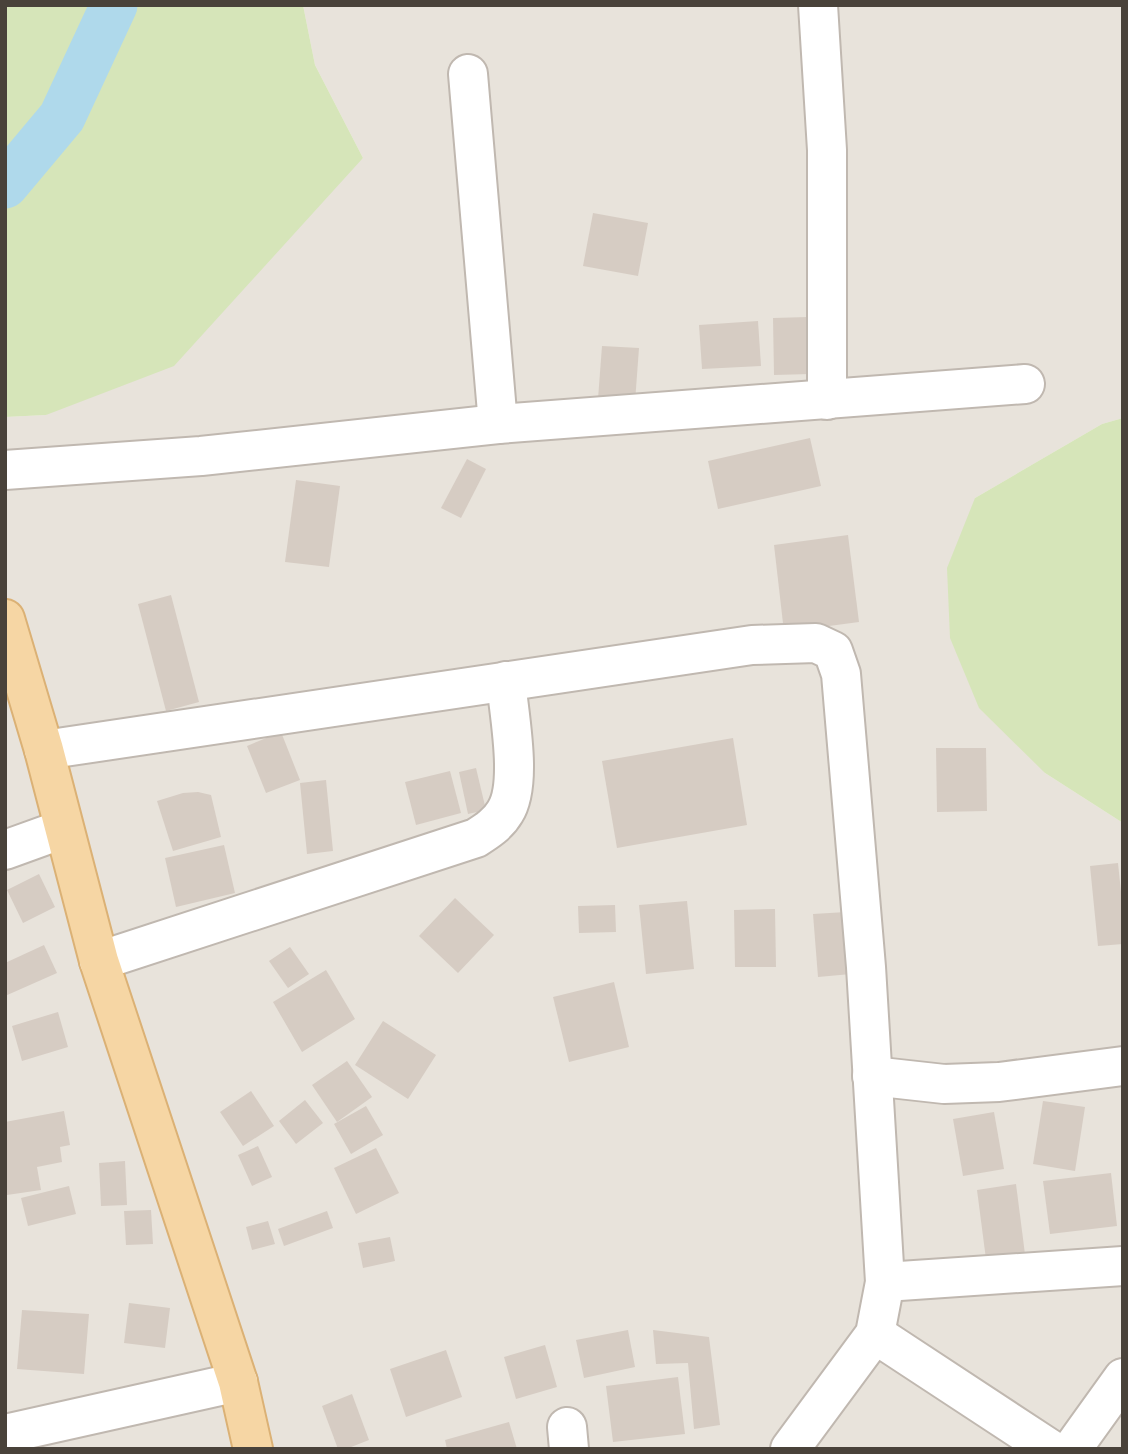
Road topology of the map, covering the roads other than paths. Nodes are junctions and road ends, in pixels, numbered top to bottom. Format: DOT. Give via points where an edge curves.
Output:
graph roads {
  1 [pos="818,5"];
  2 [pos="468,74"];
  3 [pos="1025,384"];
  4 [pos="827,400"];
  5 [pos="498,424"];
  6 [pos="5,470"];
  7 [pos="5,619"];
  8 [pos="506,681"];
  9 [pos="44,750"];
  10 [pos="63,829"];
  11 [pos="5,850"];
  12 [pos="99,961"];
  13 [pos="1123,1066"];
  14 [pos="872,1076"];
  15 [pos="1123,1266"];
  16 [pos="885,1282"];
  17 [pos="875,1334"];
  18 [pos="1123,1378"];
  19 [pos="238,1382"];
  20 [pos="15,1437"];
  21 [pos="253,1449"];
  22 [pos="790,1449"];
  23 [pos="1051,1449"];
  24 [pos="1072,1449"];
  1 -- 4 [label="street" via="827,150"];
  2 -- 5 [label="street"];
  3 -- 4 [label="street"];
  4 -- 5 [label="street"];
  5 -- 6 [label="street" via="201,456"];
  7 -- 9 [label="main road"];
  8 -- 9 [label="street"];
  8 -- 12 [label="street" via="515,778 506,811 492,828 476,838"];
  8 -- 14 [label="street" via="752,645 816,643 833,650 843,687"];
  9 -- 10 [label="main road"];
  10 -- 11 [label="street"];
  10 -- 12 [label="main road"];
  12 -- 19 [label="main road"];
  13 -- 14 [label="street" via="999,1082 944,1084"];
  14 -- 16 [label="street"];
  15 -- 16 [label="street"];
  16 -- 17 [label="street"];
  17 -- 22 [label="street"];
  17 -- 23 [label="street"];
  18 -- 24 [label="street"];
  19 -- 20 [label="street"];
  19 -- 21 [label="main road"];
}
